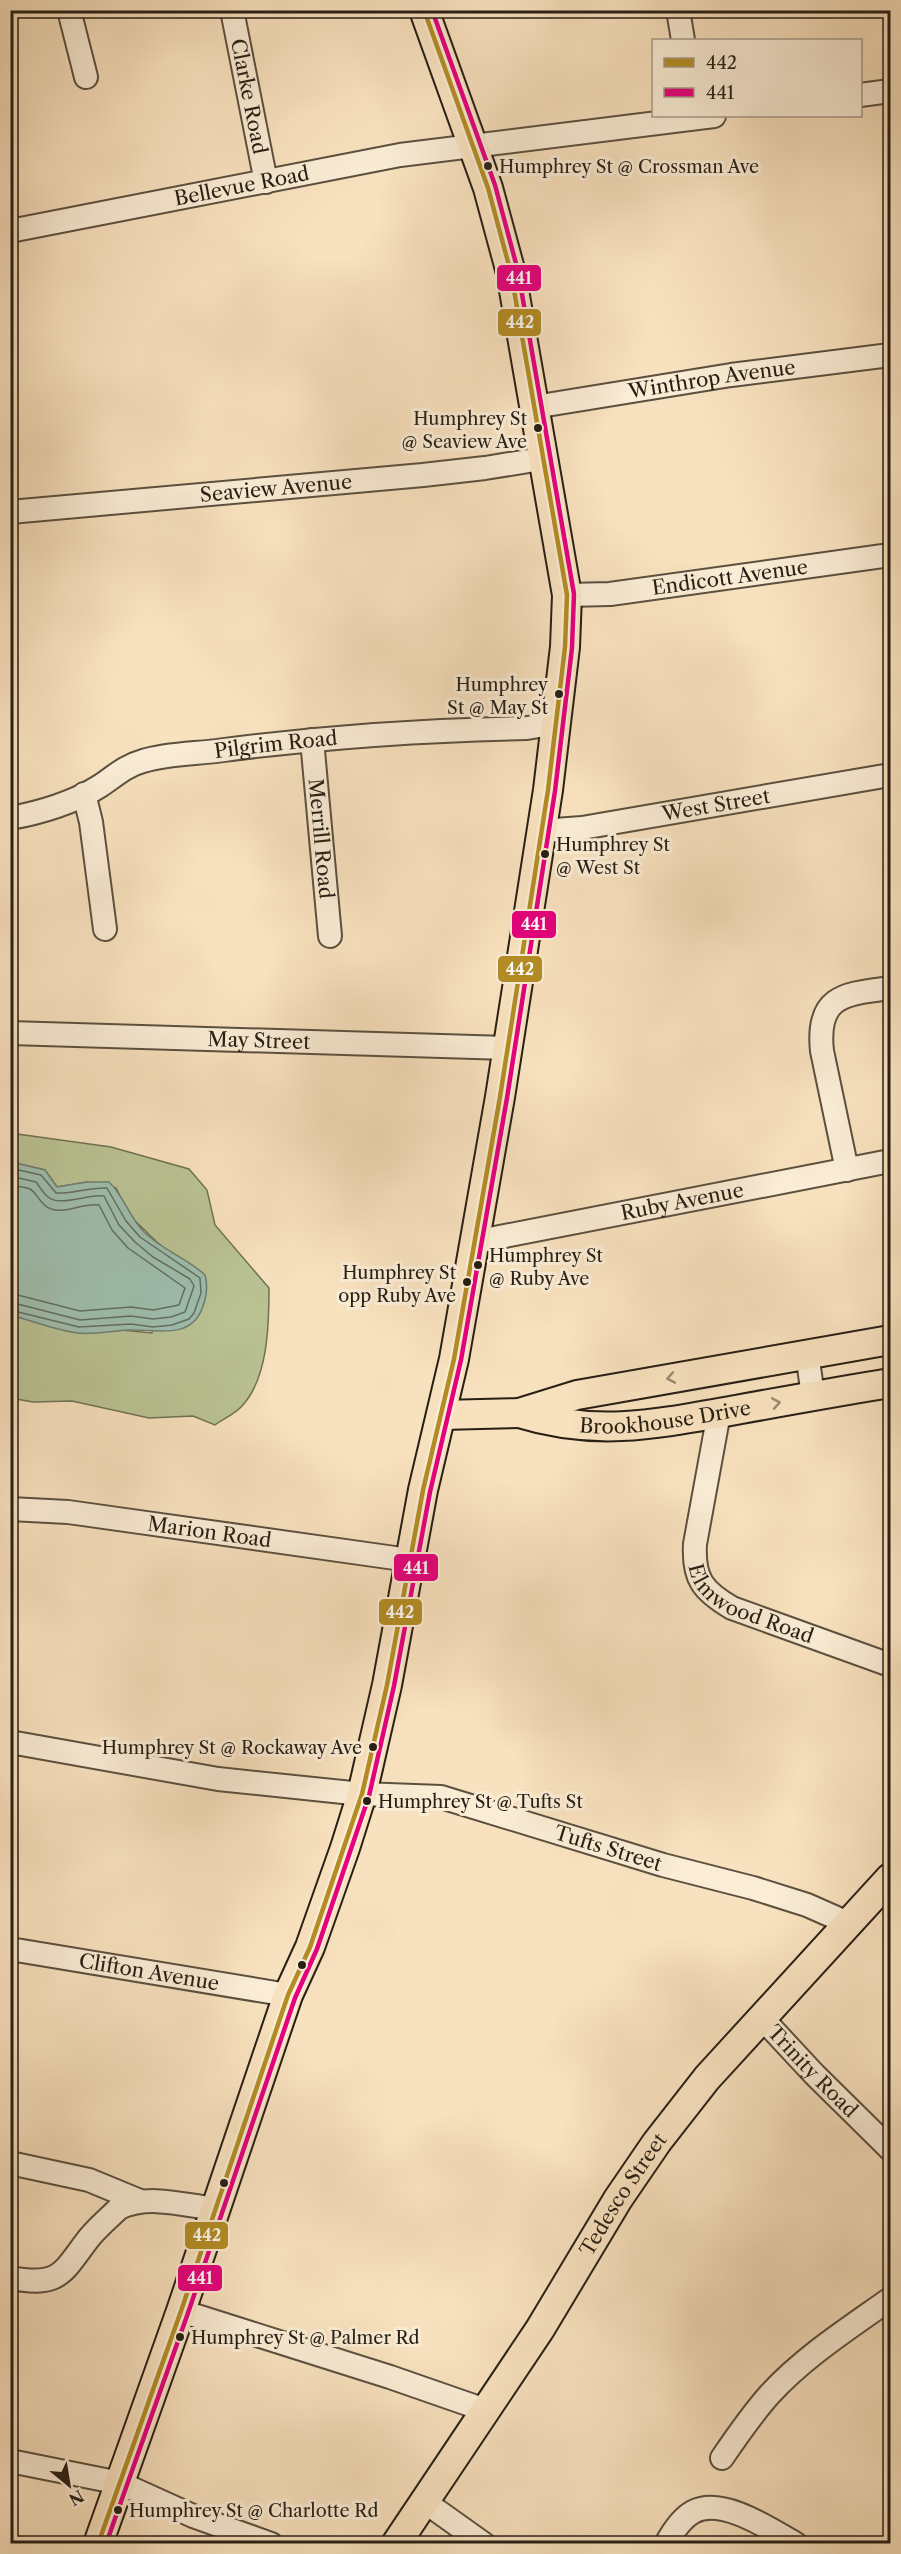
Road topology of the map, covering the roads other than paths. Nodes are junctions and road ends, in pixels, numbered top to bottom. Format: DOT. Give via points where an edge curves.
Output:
graph roads {
  1 [pos="69,10"];
  2 [pos="232,10"];
  3 [pos="424,10"];
  4 [pos="678,10"];
  5 [pos="682,39"];
  6 [pos="86,77"];
  7 [pos="891,91"];
  8 [pos="862,95"];
  9 [pos="693,117"];
  10 [pos="474,146"];
  11 [pos="266,182"];
  12 [pos="10,231"];
  13 [pos="891,355"];
  14 [pos="534,407"];
  15 [pos="541,459"];
  16 [pos="10,512"];
  17 [pos="891,555"];
  18 [pos="567,596"];
  19 [pos="557,723"];
  20 [pos="312,740"];
  21 [pos="891,775"];
  22 [pos="84,794"];
  23 [pos="10,818"];
  24 [pos="541,831"];
  25 [pos="105,929"];
  26 [pos="330,936"];
  27 [pos="891,988"];
  28 [pos="10,1033"];
  29 [pos="507,1048"];
  30 [pos="891,1161"];
  31 [pos="847,1170"];
  32 [pos="474,1242"];
  33 [pos="891,1340"];
  34 [pos="807,1353"];
  35 [pos="891,1383"];
  36 [pos="813,1396"];
  37 [pos="519,1413"];
  38 [pos="718,1413"];
  39 [pos="442,1415"];
  40 [pos="10,1509"];
  41 [pos="409,1560"];
  42 [pos="891,1665"];
  43 [pos="10,1742"];
  44 [pos="362,1794"];
  45 [pos="887,1888"];
  46 [pos="850,1924"];
  47 [pos="10,1949"];
  48 [pos="288,1995"];
  49 [pos="761,2018"];
  50 [pos="891,2149"];
  51 [pos="10,2163"];
  52 [pos="140,2201"];
  53 [pos="216,2209"];
  54 [pos="10,2278"];
  55 [pos="891,2299"];
  56 [pos="181,2311"];
  57 [pos="485,2410"];
  58 [pos="722,2458"];
  59 [pos="10,2461"];
  60 [pos="120,2483"];
  61 [pos="425,2502"];
  62 [pos="98,2544"];
  63 [pos="271,2544"];
  64 [pos="396,2544"];
  65 [pos="484,2544"];
  66 [pos="666,2544"];
  67 [pos="796,2544"];
  1 -- 6 [label="street"];
  2 -- 11 [label="street, Clarke Road"];
  3 -- 10 [label="main road"];
  4 -- 5 [label="street"];
  7 -- 8 [label="street"];
  9 -- 10 [label="street, Bellevue Road"];
  10 -- 11 [label="street, Bellevue Road" via="400,155"];
  10 -- 14 [label="main road" via="511,273"];
  11 -- 12 [label="street, Bellevue Road"];
  13 -- 14 [label="street, Winthrop Avenue" via="708,378"];
  14 -- 15 [label="main road"];
  15 -- 16 [label="street, Seaview Avenue" via="423,475"];
  15 -- 18 [label="main road"];
  17 -- 18 [label="street, Endicott Avenue" via="610,594"];
  18 -- 19 [label="main road"];
  19 -- 20 [label="street, Pilgrim Road"];
  19 -- 24 [label="main road"];
  20 -- 22 [label="street, Pilgrim Road" via="144,760 122,768"];
  20 -- 26 [label="street, Merrill Road"];
  21 -- 24 [label="street, West Street" via="582,828"];
  22 -- 23 [label="street, Pilgrim Road"];
  22 -- 25 [label="street"];
  24 -- 29 [label="main road"];
  27 -- 31 [label="street" via="840,997 825,1016 820,1034"];
  28 -- 29 [label="street, May Street"];
  29 -- 32 [label="main road"];
  30 -- 31 [label="street, Ruby Avenue"];
  31 -- 32 [label="street, Ruby Avenue"];
  32 -- 39 [label="main road"];
  33 -- 34 [label="main road, Brookhouse Drive"];
  34 -- 36 [label="street"];
  34 -- 37 [label="main road, Brookhouse Drive, one-way" via="577,1395"];
  35 -- 36 [label="main road, Brookhouse Drive"];
  38 -- 36 [label="main road, Brookhouse Drive, one-way"];
  37 -- 38 [label="main road, Brookhouse Drive" via="547,1422 602,1428"];
  37 -- 39 [label="main road, Brookhouse Drive"];
  38 -- 42 [label="street, Elmwood Road" via="694,1544 700,1583 713,1597 732,1608"];
  39 -- 41 [label="main road"];
  40 -- 41 [label="street, Marion Road" via="68,1512"];
  41 -- 44 [label="main road" via="387,1685"];
  43 -- 44 [label="street, Tufts Street" via="218,1779"];
  44 -- 46 [label="street, Tufts Street" via="441,1797 663,1866 753,1888"];
  44 -- 48 [label="main road" via="310,1947"];
  45 -- 46 [label="main road, Tedesco Street"];
  46 -- 49 [label="main road, Tedesco Street"];
  47 -- 48 [label="street, Clifton Avenue"];
  48 -- 53 [label="main road"];
  49 -- 50 [label="street, Trinity Road"];
  49 -- 57 [label="main road, Tedesco Street" via="707,2078 639,2166 540,2330"];
  51 -- 52 [label="street" via="89,2180"];
  52 -- 53 [label="street"];
  52 -- 54 [label="street" via="119,2208 54,2278 30,2282"];
  53 -- 56 [label="main road"];
  55 -- 58 [label="street" via="783,2381"];
  56 -- 57 [label="street"];
  56 -- 60 [label="main road"];
  57 -- 61 [label="main road, Tedesco Street"];
  59 -- 60 [label="street"];
  60 -- 62 [label="main road"];
  60 -- 63 [label="street" via="193,2516"];
  61 -- 64 [label="main road, Tedesco Street"];
  61 -- 65 [label="street"];
  66 -- 67 [label="street" via="693,2512 708,2508 729,2510"];
}
